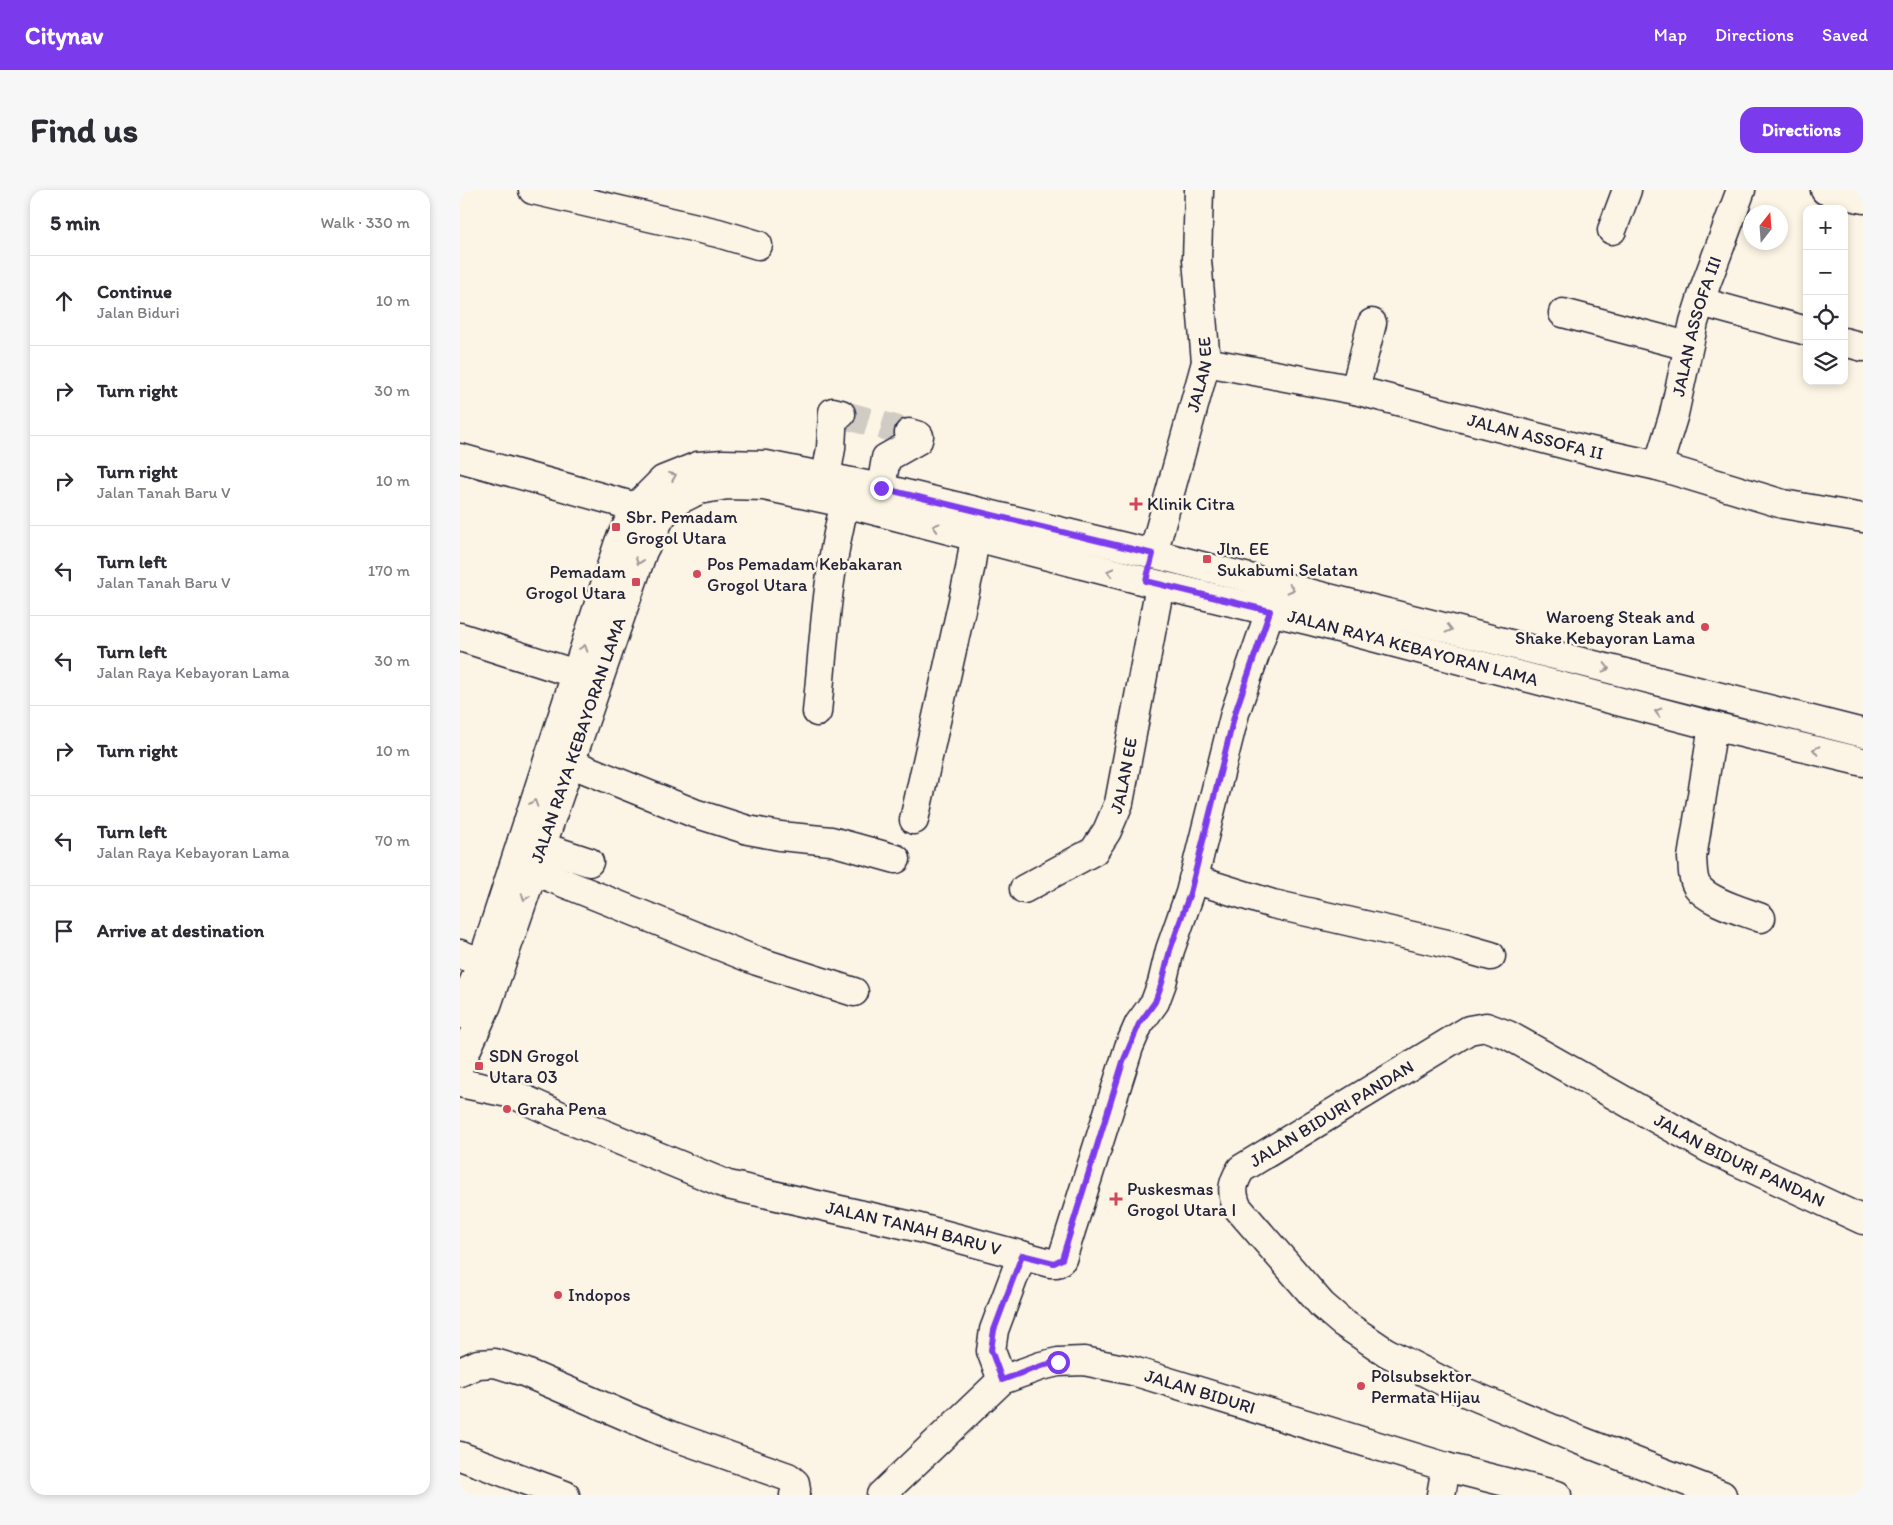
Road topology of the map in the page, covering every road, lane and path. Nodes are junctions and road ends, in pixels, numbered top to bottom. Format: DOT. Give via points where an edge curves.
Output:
graph roads {
  1 [pos="533,190"];
  2 [pos="1200,190"];
  3 [pos="1627,190"];
  4 [pos="1741,190"];
  5 [pos="1825,190"];
  6 [pos="1863,199"];
  7 [pos="1612,230"];
  8 [pos="758,245"];
  9 [pos="1701,302"];
  10 [pos="1563,313"];
  11 [pos="1372,323"];
  12 [pos="1803,331"];
  13 [pos="1848,343"];
  14 [pos="1688,346"];
  15 [pos="1863,347"];
  16 [pos="1206,362"];
  17 [pos="1355,390"];
  18 [pos="841,414"];
  19 [pos="909,433"];
  20 [pos="460,458"];
  21 [pos="1658,466"];
  22 [pos="826,477"];
  23 [pos="881,488"];
  24 [pos="845,503"];
  25 [pos="636,507"];
  26 [pos="661,517"];
  27 [pos="1863,518"];
  28 [pos="975,537"];
  29 [pos="1160,555"];
  30 [pos="1153,583"];
  31 [pos="1316,609"];
  32 [pos="1270,611"];
  33 [pos="460,637"];
  34 [pos="576,674"];
  35 [pos="817,712"];
  36 [pos="1789,714"];
  37 [pos="1712,726"];
  38 [pos="1863,732"];
  39 [pos="1783,743"];
  40 [pos="1863,762"];
  41 [pos="570,763"];
  42 [pos="914,820"];
  43 [pos="528,855"];
  44 [pos="896,859"];
  45 [pos="589,862"];
  46 [pos="1193,879"];
  47 [pos="1024,889"];
  48 [pos="1761,918"];
  49 [pos="1491,956"];
  50 [pos="471,959"];
  51 [pos="854,992"];
  52 [pos="472,1005"];
  53 [pos="460,1064"];
  54 [pos="460,1083"];
  55 [pos="1863,1220"];
  56 [pos="1022,1255"];
  57 [pos="460,1372"];
  58 [pos="1002,1380"];
  59 [pos="460,1456"];
  60 [pos="1446,1467"];
  61 [pos="565,1495"];
  62 [pos="794,1495"];
  63 [pos="881,1495"];
  64 [pos="1441,1495"];
  65 [pos="1557,1495"];
  66 [pos="1722,1495"];
  1 -- 8 [label="street"];
  2 -- 16 [label="street, JALAN EE" via="1197,260"];
  3 -- 7 [label="street"];
  4 -- 9 [label="street, JALAN ASSOFA III"];
  5 -- 6 [label="street"];
  9 -- 12 [label="street"];
  9 -- 14 [label="street, JALAN ASSOFA III"];
  10 -- 14 [label="street"];
  11 -- 17 [label="street"];
  13 -- 15 [label="street"];
  14 -- 21 [label="street, JALAN ASSOFA III" via="1674,414"];
  16 -- 17 [label="street, JALAN ASSOFA II"];
  16 -- 29 [label="street, JALAN EE"];
  17 -- 21 [label="street, JALAN ASSOFA II"];
  18 -- 22 [label="street" via="833,412"];
  19 -- 23 [label="street" via="920,436 886,458"];
  20 -- 25 [label="street"];
  21 -- 27 [label="street, JALAN ASSOFA II" via="1783,504"];
  22 -- 23 [label="street, JALAN RAYA KEBAYORAN LAMA"];
  25 -- 22 [label="street, JALAN RAYA KEBAYORAN LAMA, one-way" via="663,480 698,466 766,465"];
  23 -- 29 [label="street, JALAN RAYA KEBAYORAN LAMA"];
  24 -- 26 [label="street, JALAN RAYA KEBAYORAN LAMA" via="764,486 727,485 699,490 675,502"];
  28 -- 24 [label="street, JALAN RAYA KEBAYORAN LAMA, one-way"];
  24 -- 35 [label="street" via="827,594"];
  25 -- 26 [label="street"];
  34 -- 25 [label="street, JALAN RAYA KEBAYORAN LAMA, one-way" via="619,542"];
  26 -- 41 [label="street, JALAN RAYA KEBAYORAN LAMA, one-way" via="643,551"];
  30 -- 28 [label="street, JALAN RAYA KEBAYORAN LAMA, one-way"];
  28 -- 42 [label="street"];
  29 -- 30 [label="street, JALAN EE"];
  29 -- 31 [label="street, JALAN RAYA KEBAYORAN LAMA, one-way"];
  30 -- 32 [label="street, JALAN RAYA KEBAYORAN LAMA"];
  30 -- 47 [label="street, JALAN EE" via="1119,804 1094,851"];
  31 -- 32 [label="street, JALAN RAYA KEBAYORAN LAMA"];
  31 -- 36 [label="street, JALAN RAYA KEBAYORAN LAMA, one-way"];
  37 -- 31 [label="street, JALAN RAYA KEBAYORAN LAMA, one-way"];
  32 -- 46 [label="street, JALAN TANAH BARU V" via="1235,713"];
  33 -- 34 [label="street"];
  43 -- 34 [label="street, JALAN RAYA KEBAYORAN LAMA, one-way"];
  36 -- 38 [label="street, JALAN RAYA KEBAYORAN LAMA"];
  36 -- 39 [label="street"];
  37 -- 39 [label="street, JALAN RAYA KEBAYORAN LAMA"];
  37 -- 48 [label="street" via="1692,858 1693,873 1697,886 1712,898"];
  40 -- 39 [label="street, JALAN RAYA KEBAYORAN LAMA, one-way"];
  41 -- 43 [label="street, JALAN RAYA KEBAYORAN LAMA"];
  41 -- 44 [label="street" via="694,813 748,830 831,841"];
  43 -- 45 [label="street"];
  43 -- 50 [label="street, JALAN RAYA KEBAYORAN LAMA"];
  43 -- 51 [label="street" via="757,961"];
  43 -- 52 [label="street, JALAN RAYA KEBAYORAN LAMA, one-way"];
  46 -- 49 [label="street" via="1273,904"];
  46 -- 56 [label="street, JALAN TANAH BARU V" via="1155,1002 1139,1024 1123,1062 1062,1259 1054,1263"];
  50 -- 52 [label="street, JALAN RAYA KEBAYORAN LAMA"];
  52 -- 53 [label="street, JALAN RAYA KEBAYORAN LAMA"];
  54 -- 56 [label="street, JALAN TANAH BARU V" via="513,1094 728,1185 916,1227"];
  55 -- 66 [label="street, JALAN BIDURI PANDAN" via="1710,1149 1508,1035 1486,1027 1469,1030 1241,1169 1236,1178 1232,1195 1237,1207 1322,1305 1386,1352 1469,1394"];
  56 -- 58 [label="street" via="994,1330 991,1350"];
  57 -- 62 [label="street" via="478,1364 495,1363 524,1372 670,1435 788,1477 795,1483"];
  58 -- 60 [label="street, JALAN BIDURI" via="1058,1362 1084,1361 1133,1371"];
  58 -- 63 [label="street, JALAN BIDURI"];
  59 -- 61 [label="street"];
  60 -- 64 [label="street"];
  60 -- 65 [label="street, JALAN BIDURI"];
}
